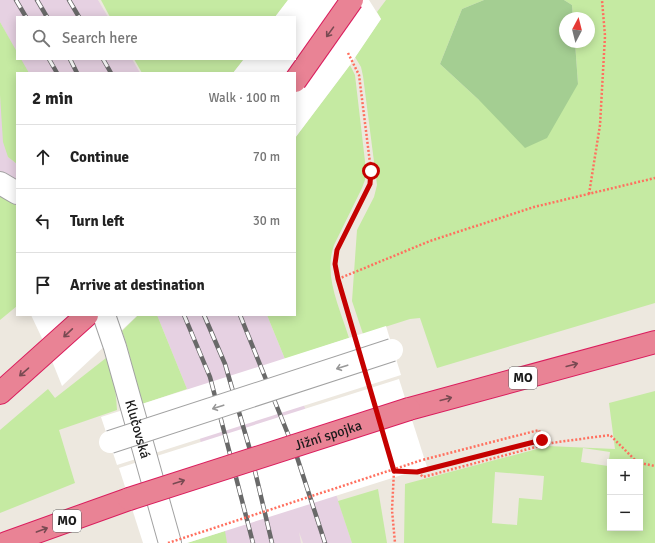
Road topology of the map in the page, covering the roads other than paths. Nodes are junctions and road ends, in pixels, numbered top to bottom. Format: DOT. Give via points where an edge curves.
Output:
graph roads {
  1 [pos="352,0"];
  2 [pos="296,80"];
  3 [pos="0,183"];
  4 [pos="16,191"];
  5 [pos="86,316"];
  6 [pos="104,316"];
  7 [pos="649,345"];
  8 [pos="392,350"];
  9 [pos="0,393"];
  10 [pos="110,442"];
  11 [pos="6,543"];
  12 [pos="169,543"];
  1 -- 2 [label="highway, one-way, bridge"];
  3 -- 4 [label="lane"];
  5 -- 9 [label="highway, one-way"];
  6 -- 12 [label="lane, Klučovská"];
  11 -- 7 [label="highway, Jižní spojka / MO, one-way, bridge" via="129,499 409,409"];
  8 -- 10 [label="lane, one-way, bridge"];
}
